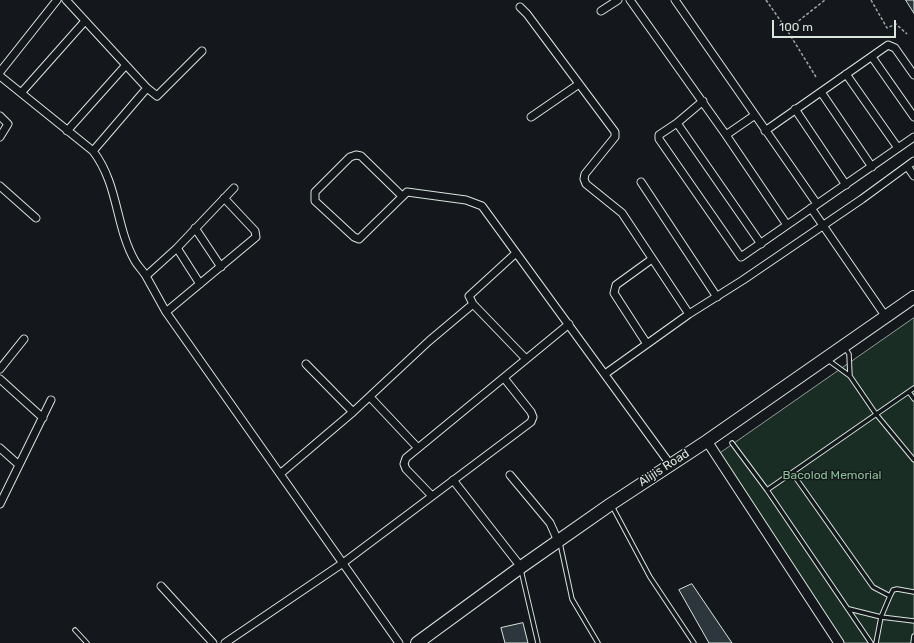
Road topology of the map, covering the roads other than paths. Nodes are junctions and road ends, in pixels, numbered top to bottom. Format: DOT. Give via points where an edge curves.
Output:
graph roads {
  1 [pos="57,0"];
  2 [pos="66,0"];
  3 [pos="618,0"];
  4 [pos="630,0"];
  5 [pos="675,0"];
  6 [pos="520,7"];
  7 [pos="602,11"];
  8 [pos="85,21"];
  9 [pos="202,51"];
  10 [pos="872,57"];
  11 [pos="126,65"];
  12 [pos="0,72"];
  13 [pos="846,74"];
  14 [pos="914,75"];
  15 [pos="0,76"];
  16 [pos="579,84"];
  17 [pos="148,88"];
  18 [pos="821,92"];
  19 [pos="21,93"];
  20 [pos="703,102"];
  21 [pos="795,109"];
  22 [pos="755,115"];
  23 [pos="0,116"];
  24 [pos="531,117"];
  25 [pos="914,117"];
  26 [pos="677,123"];
  27 [pos="67,131"];
  28 [pos="765,131"];
  29 [pos="726,135"];
  30 [pos="0,137"];
  31 [pos="914,137"];
  32 [pos="898,148"];
  33 [pos="93,151"];
  34 [pos="914,161"];
  35 [pos="907,166"];
  36 [pos="872,167"];
  37 [pos="914,176"];
  38 [pos="641,182"];
  39 [pos="846,185"];
  40 [pos="0,186"];
  41 [pos="234,188"];
  42 [pos="402,196"];
  43 [pos="224,198"];
  44 [pos="814,206"];
  45 [pos="36,218"];
  46 [pos="787,225"];
  47 [pos="823,225"];
  48 [pos="195,228"];
  49 [pos="761,244"];
  50 [pos="177,248"];
  51 [pos="516,253"];
  52 [pos="652,259"];
  53 [pos="221,267"];
  54 [pos="146,276"];
  55 [pos="200,284"];
  56 [pos="717,297"];
  57 [pos="914,297"];
  58 [pos="473,304"];
  59 [pos="166,312"];
  60 [pos="689,314"];
  61 [pos="886,317"];
  62 [pos="569,324"];
  63 [pos="24,339"];
  64 [pos="647,344"];
  65 [pos="844,346"];
  66 [pos="826,358"];
  67 [pos="526,360"];
  68 [pos="306,364"];
  69 [pos="0,369"];
  70 [pos="605,374"];
  71 [pos="850,376"];
  72 [pos="504,378"];
  73 [pos="0,380"];
  74 [pos="914,388"];
  75 [pos="909,392"];
  76 [pos="370,397"];
  77 [pos="914,399"];
  78 [pos="51,400"];
  79 [pos="354,412"];
  80 [pos="876,414"];
  81 [pos="43,418"];
  82 [pos="707,441"];
  83 [pos="732,443"];
  84 [pos="0,448"];
  85 [pos="418,448"];
  86 [pos="914,460"];
  87 [pos="670,464"];
  88 [pos="19,465"];
  89 [pos="280,474"];
  90 [pos="793,474"];
  91 [pos="510,475"];
  92 [pos="453,480"];
  93 [pos="768,490"];
  94 [pos="432,496"];
  95 [pos="0,504"];
  96 [pos="611,504"];
  97 [pos="559,540"];
  98 [pos="343,563"];
  99 [pos="521,566"];
  100 [pos="161,586"];
  101 [pos="914,592"];
  102 [pos="890,596"];
  103 [pos="849,609"];
  104 [pos="881,617"];
  105 [pos="914,621"];
  106 [pos="75,630"];
  107 [pos="914,636"];
  108 [pos="424,641"];
  109 [pos="87,643"];
  110 [pos="213,643"];
  111 [pos="225,643"];
  112 [pos="399,643"];
  113 [pos="538,643"];
  114 [pos="598,643"];
  115 [pos="694,643"];
  116 [pos="840,643"];
  117 [pos="871,643"];
  118 [pos="876,643"];
  119 [pos="913,643"];
  1 -- 12 [label="street"];
  2 -- 8 [label="street"];
  3 -- 7 [label="street"];
  4 -- 20 [label="street"];
  5 -- 22 [label="street"];
  6 -- 16 [label="street"];
  8 -- 11 [label="street"];
  8 -- 19 [label="street"];
  9 -- 17 [label="street" via="160,95 154,94"];
  10 -- 13 [label="street"];
  10 -- 14 [label="street" via="888,45 891,46"];
  10 -- 25 [label="street"];
  11 -- 17 [label="street"];
  11 -- 27 [label="street"];
  13 -- 18 [label="street"];
  13 -- 32 [label="street"];
  15 -- 19 [label="street"];
  16 -- 24 [label="street"];
  16 -- 52 [label="street" via="615,132 615,137 585,174 586,184 622,213"];
  17 -- 33 [label="street"];
  18 -- 21 [label="street"];
  18 -- 36 [label="street"];
  19 -- 27 [label="street"];
  20 -- 26 [label="street"];
  20 -- 29 [label="street"];
  21 -- 28 [label="street"];
  21 -- 39 [label="street"];
  22 -- 28 [label="street"];
  22 -- 29 [label="street"];
  23 -- 30 [label="street" via="8,124"];
  26 -- 49 [label="street"];
  26 -- 49 [label="street" via="662,132 659,139 738,255 741,257"];
  27 -- 33 [label="street"];
  28 -- 44 [label="street"];
  29 -- 46 [label="street"];
  31 -- 32 [label="street"];
  32 -- 36 [label="street"];
  33 -- 54 [label="street" via="103,164 111,183 135,261"];
  34 -- 35 [label="street"];
  35 -- 37 [label="street"];
  35 -- 47 [label="street"];
  36 -- 39 [label="street"];
  38 -- 56 [label="street"];
  39 -- 44 [label="street"];
  40 -- 45 [label="street"];
  41 -- 43 [label="street"];
  42 -- 42 [label="street" via="359,239 354,238 315,201 314,196 350,156 356,154"];
  42 -- 51 [label="street" via="414,192 466,200 482,206"];
  43 -- 48 [label="street"];
  43 -- 53 [label="street" via="255,231 256,237"];
  44 -- 46 [label="street"];
  44 -- 47 [label="street"];
  46 -- 49 [label="street"];
  47 -- 56 [label="street"];
  47 -- 61 [label="street"];
  48 -- 50 [label="street"];
  48 -- 53 [label="street"];
  50 -- 54 [label="street"];
  50 -- 55 [label="street"];
  51 -- 58 [label="street" via="472,292 469,296"];
  51 -- 62 [label="street"];
  52 -- 60 [label="street"];
  52 -- 64 [label="street" via="614,289 614,293"];
  53 -- 55 [label="street"];
  54 -- 59 [label="street"];
  55 -- 59 [label="street"];
  56 -- 60 [label="street"];
  57 -- 61 [label="main road, Alijis Road"];
  58 -- 67 [label="street"];
  58 -- 76 [label="street"];
  59 -- 89 [label="street"];
  60 -- 64 [label="street"];
  61 -- 65 [label="main road, Alijis Road"];
  62 -- 67 [label="street"];
  62 -- 70 [label="street"];
  63 -- 69 [label="street"];
  64 -- 70 [label="street"];
  65 -- 66 [label="main road, Alijis Road"];
  65 -- 71 [label="lane" via="849,354"];
  66 -- 71 [label="lane"];
  66 -- 82 [label="main road, Alijis Road"];
  67 -- 72 [label="street"];
  68 -- 79 [label="street"];
  70 -- 87 [label="street"];
  71 -- 80 [label="lane"];
  72 -- 85 [label="street"];
  72 -- 92 [label="street" via="532,412 531,422"];
  73 -- 81 [label="street"];
  74 -- 75 [label="lane"];
  75 -- 77 [label="lane"];
  75 -- 80 [label="lane"];
  76 -- 79 [label="street"];
  76 -- 85 [label="street"];
  78 -- 81 [label="street"];
  79 -- 89 [label="street"];
  80 -- 86 [label="lane"];
  80 -- 90 [label="lane"];
  81 -- 88 [label="street"];
  82 -- 87 [label="main road, Alijis Road"];
  82 -- 116 [label="street"];
  83 -- 93 [label="lane"];
  84 -- 88 [label="street"];
  85 -- 94 [label="street" via="406,458 404,464"];
  87 -- 96 [label="main road, Alijis Road"];
  88 -- 95 [label="street"];
  89 -- 98 [label="street"];
  90 -- 93 [label="lane"];
  90 -- 102 [label="lane" via="873,587"];
  91 -- 97 [label="street" via="550,524"];
  92 -- 94 [label="street"];
  92 -- 99 [label="street"];
  93 -- 103 [label="lane"];
  94 -- 98 [label="street"];
  96 -- 97 [label="main road, Alijis Road"];
  96 -- 115 [label="lane" via="650,578"];
  97 -- 99 [label="main road, Alijis Road"];
  97 -- 114 [label="lane" via="572,599"];
  98 -- 111 [label="street"];
  98 -- 112 [label="street"];
  99 -- 108 [label="main road, Alijis Road"];
  99 -- 113 [label="lane"];
  100 -- 110 [label="street"];
  101 -- 102 [label="lane" via="897,589 893,590"];
  102 -- 104 [label="lane"];
  103 -- 104 [label="lane"];
  103 -- 117 [label="lane"];
  104 -- 105 [label="lane"];
  104 -- 118 [label="lane"];
  106 -- 109 [label="lane"];
  107 -- 119 [label="lane"];
}
